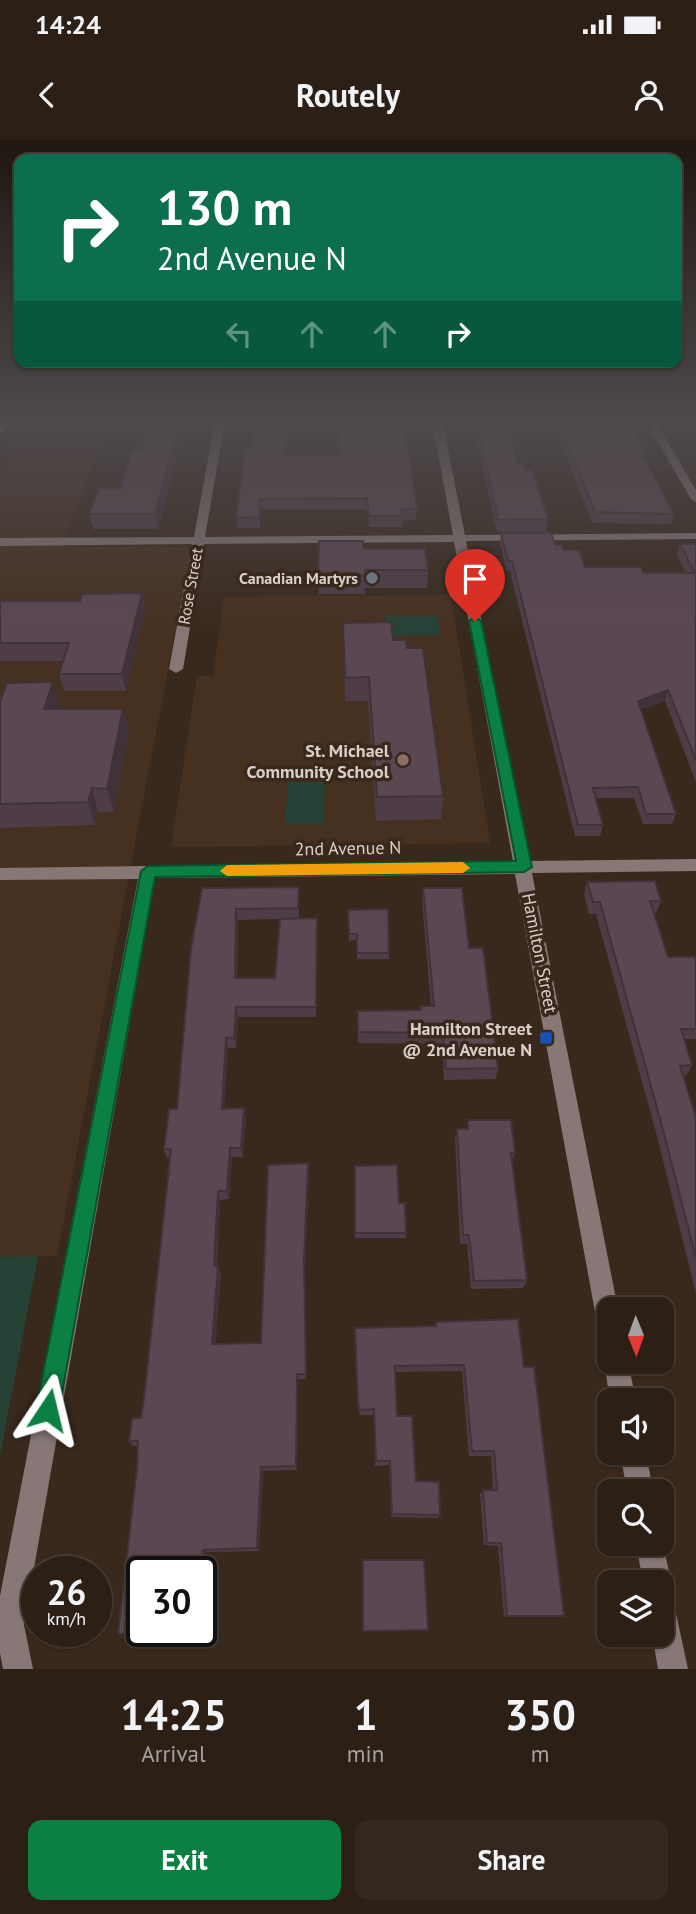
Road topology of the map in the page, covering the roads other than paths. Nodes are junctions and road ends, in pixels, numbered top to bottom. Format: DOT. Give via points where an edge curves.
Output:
graph roads {
  1 [pos="207,491"];
  2 [pos="450,491"];
  3 [pos="696,536"];
  4 [pos="459,538"];
  5 [pos="198,541"];
  6 [pos="0,542"];
  7 [pos="176,669"];
  8 [pos="696,865"];
  9 [pos="524,867"];
  10 [pos="148,871"];
  11 [pos="0,874"];
  12 [pos="604,1297"];
  13 [pos="669,1647"];
  14 [pos="18,1669"];
  15 [pos="673,1669"];
  1 -- 5 [label="street, Rose Street"];
  2 -- 4 [label="street, Hamilton Street"];
  3 -- 4 [label="street"];
  4 -- 5 [label="street"];
  4 -- 9 [label="street, Hamilton Street"];
  5 -- 6 [label="street"];
  5 -- 7 [label="street, Rose Street"];
  8 -- 9 [label="street, 2nd Avenue N"];
  9 -- 10 [label="street, 2nd Avenue N"];
  9 -- 12 [label="street, Hamilton Street"];
  10 -- 11 [label="street, 2nd Avenue N"];
  10 -- 14 [label="street" via="9,1625"];
  13 -- 15 [label="street"];
}
